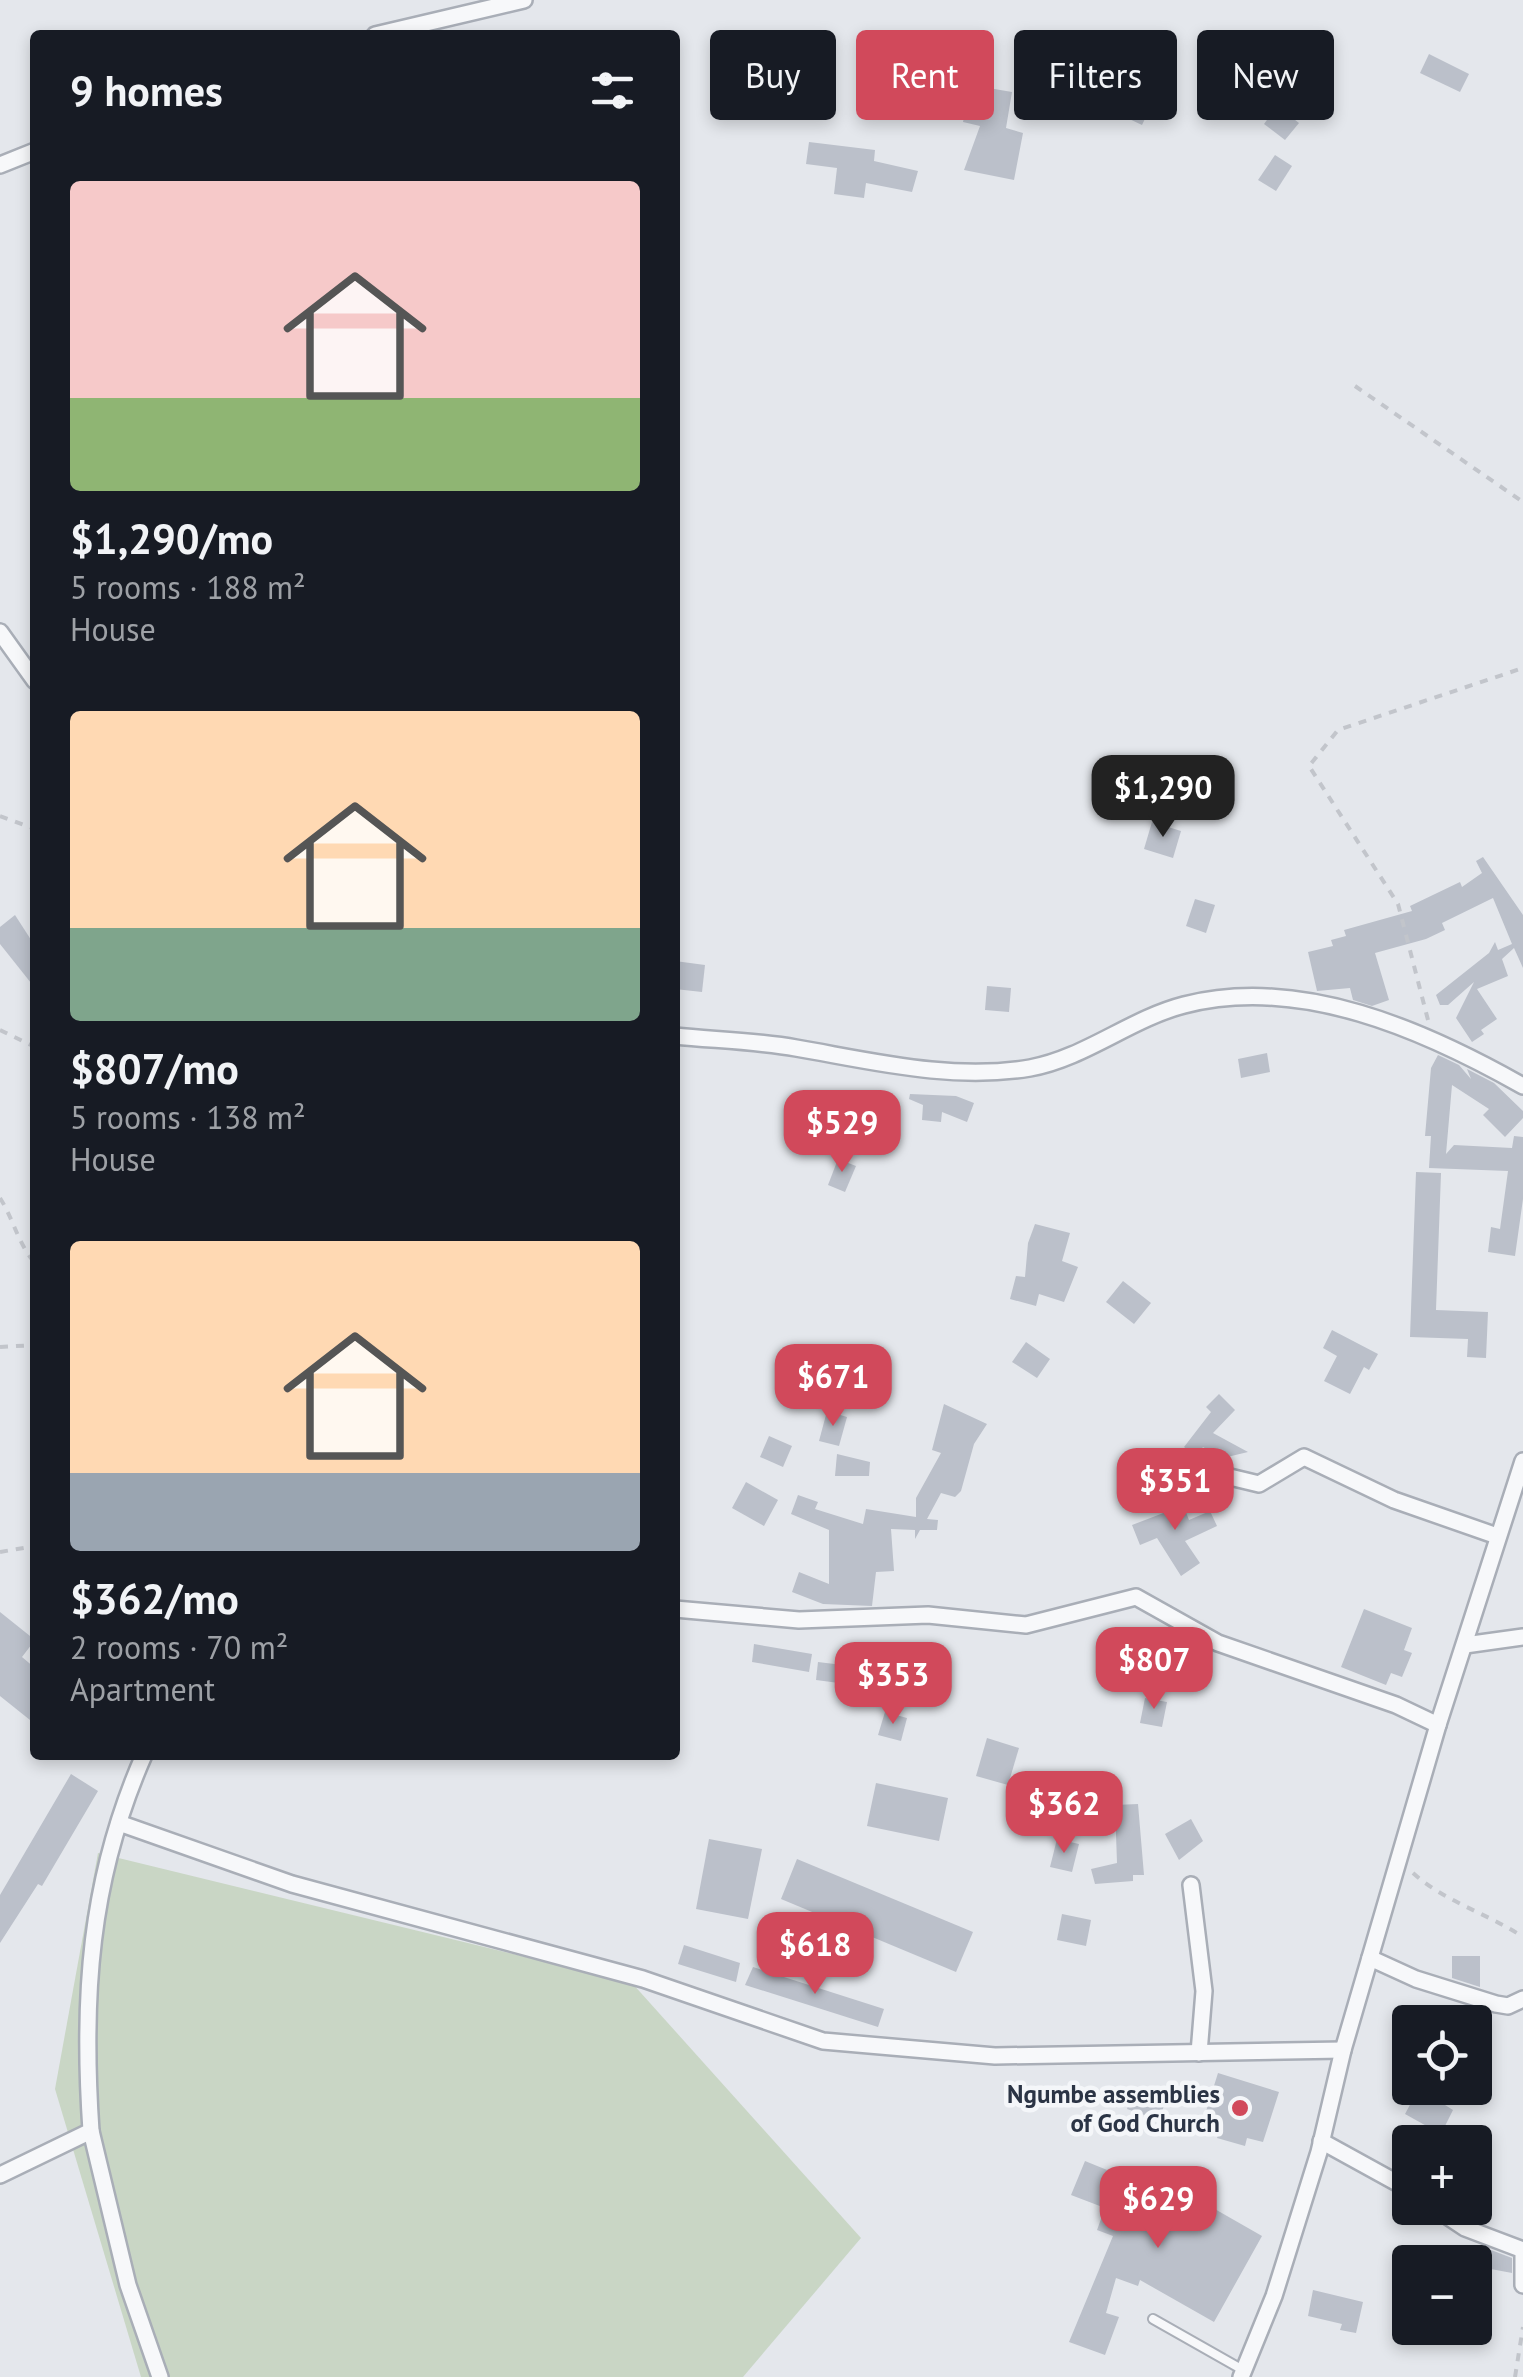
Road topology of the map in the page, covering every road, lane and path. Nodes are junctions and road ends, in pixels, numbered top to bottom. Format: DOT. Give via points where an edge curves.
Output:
graph roads {
  1 [pos="524,0"];
  2 [pos="397,30"];
  3 [pos="30,153"];
  4 [pos="0,165"];
  5 [pos="1356,386"];
  6 [pos="1523,502"];
  7 [pos="0,632"];
  8 [pos="1523,668"];
  9 [pos="30,675"];
  10 [pos="0,816"];
  11 [pos="30,826"];
  12 [pos="0,1030"];
  13 [pos="680,1036"];
  14 [pos="1433,1040"];
  15 [pos="30,1045"];
  16 [pos="1523,1086"];
  17 [pos="0,1198"];
  18 [pos="30,1258"];
  19 [pos="30,1345"];
  20 [pos="0,1347"];
  21 [pos="1523,1461"];
  22 [pos="1209,1472"];
  23 [pos="1497,1536"];
  24 [pos="30,1547"];
  25 [pos="0,1552"];
  26 [pos="680,1609"];
  27 [pos="1523,1638"];
  28 [pos="1464,1645"];
  29 [pos="1438,1725"];
  30 [pos="142,1760"];
  31 [pos="119,1823"];
  32 [pos="1401,1858"];
  33 [pos="1191,1885"];
  34 [pos="1523,1937"];
  35 [pos="1370,1958"];
  36 [pos="1523,1998"];
  37 [pos="1343,2050"];
  38 [pos="1198,2053"];
  39 [pos="90,2131"];
  40 [pos="1321,2142"];
  41 [pos="0,2175"];
  42 [pos="1392,2180"];
  43 [pos="1460,2225"];
  44 [pos="1523,2285"];
  45 [pos="1153,2318"];
  46 [pos="1523,2327"];
  47 [pos="1242,2374"];
  48 [pos="160,2377"];
  49 [pos="1515,2377"];
  1 -- 2 [label="street"];
  3 -- 4 [label="street"];
  5 -- 6 [label="path"];
  7 -- 9 [label="street"];
  8 -- 14 [label="path" via="1338,730 1309,766 1398,904"];
  10 -- 11 [label="path"];
  12 -- 15 [label="path"];
  13 -- 14 [label="street" via="794,1047 879,1066 1028,1068 1184,1005 1291,996"];
  14 -- 16 [label="street"];
  17 -- 18 [label="path"];
  19 -- 20 [label="path"];
  21 -- 23 [label="street"];
  22 -- 23 [label="street" via="1260,1484 1304,1457 1394,1500"];
  23 -- 28 [label="street"];
  24 -- 25 [label="path"];
  26 -- 29 [label="street" via="800,1620 928,1616 1013,1625 1136,1597 1218,1643"];
  27 -- 28 [label="street"];
  28 -- 29 [label="street"];
  29 -- 32 [label="street"];
  30 -- 31 [label="street"];
  31 -- 38 [label="street" via="292,1884 644,1979 823,2041 995,2056"];
  31 -- 39 [label="street" via="91,1951 84,2058"];
  32 -- 34 [label="path" via="1436,1894"];
  32 -- 35 [label="street"];
  33 -- 38 [label="street" via="1204,1991"];
  35 -- 36 [label="street" via="1496,2004"];
  35 -- 37 [label="street"];
  37 -- 38 [label="street"];
  37 -- 40 [label="street"];
  39 -- 41 [label="street"];
  39 -- 48 [label="street" via="128,2285"];
  40 -- 42 [label="street"];
  40 -- 47 [label="street" via="1274,2296"];
  43 -- 44 [label="street" via="1523,2250"];
  45 -- 47 [label="lane"];
  46 -- 49 [label="path"];
}
